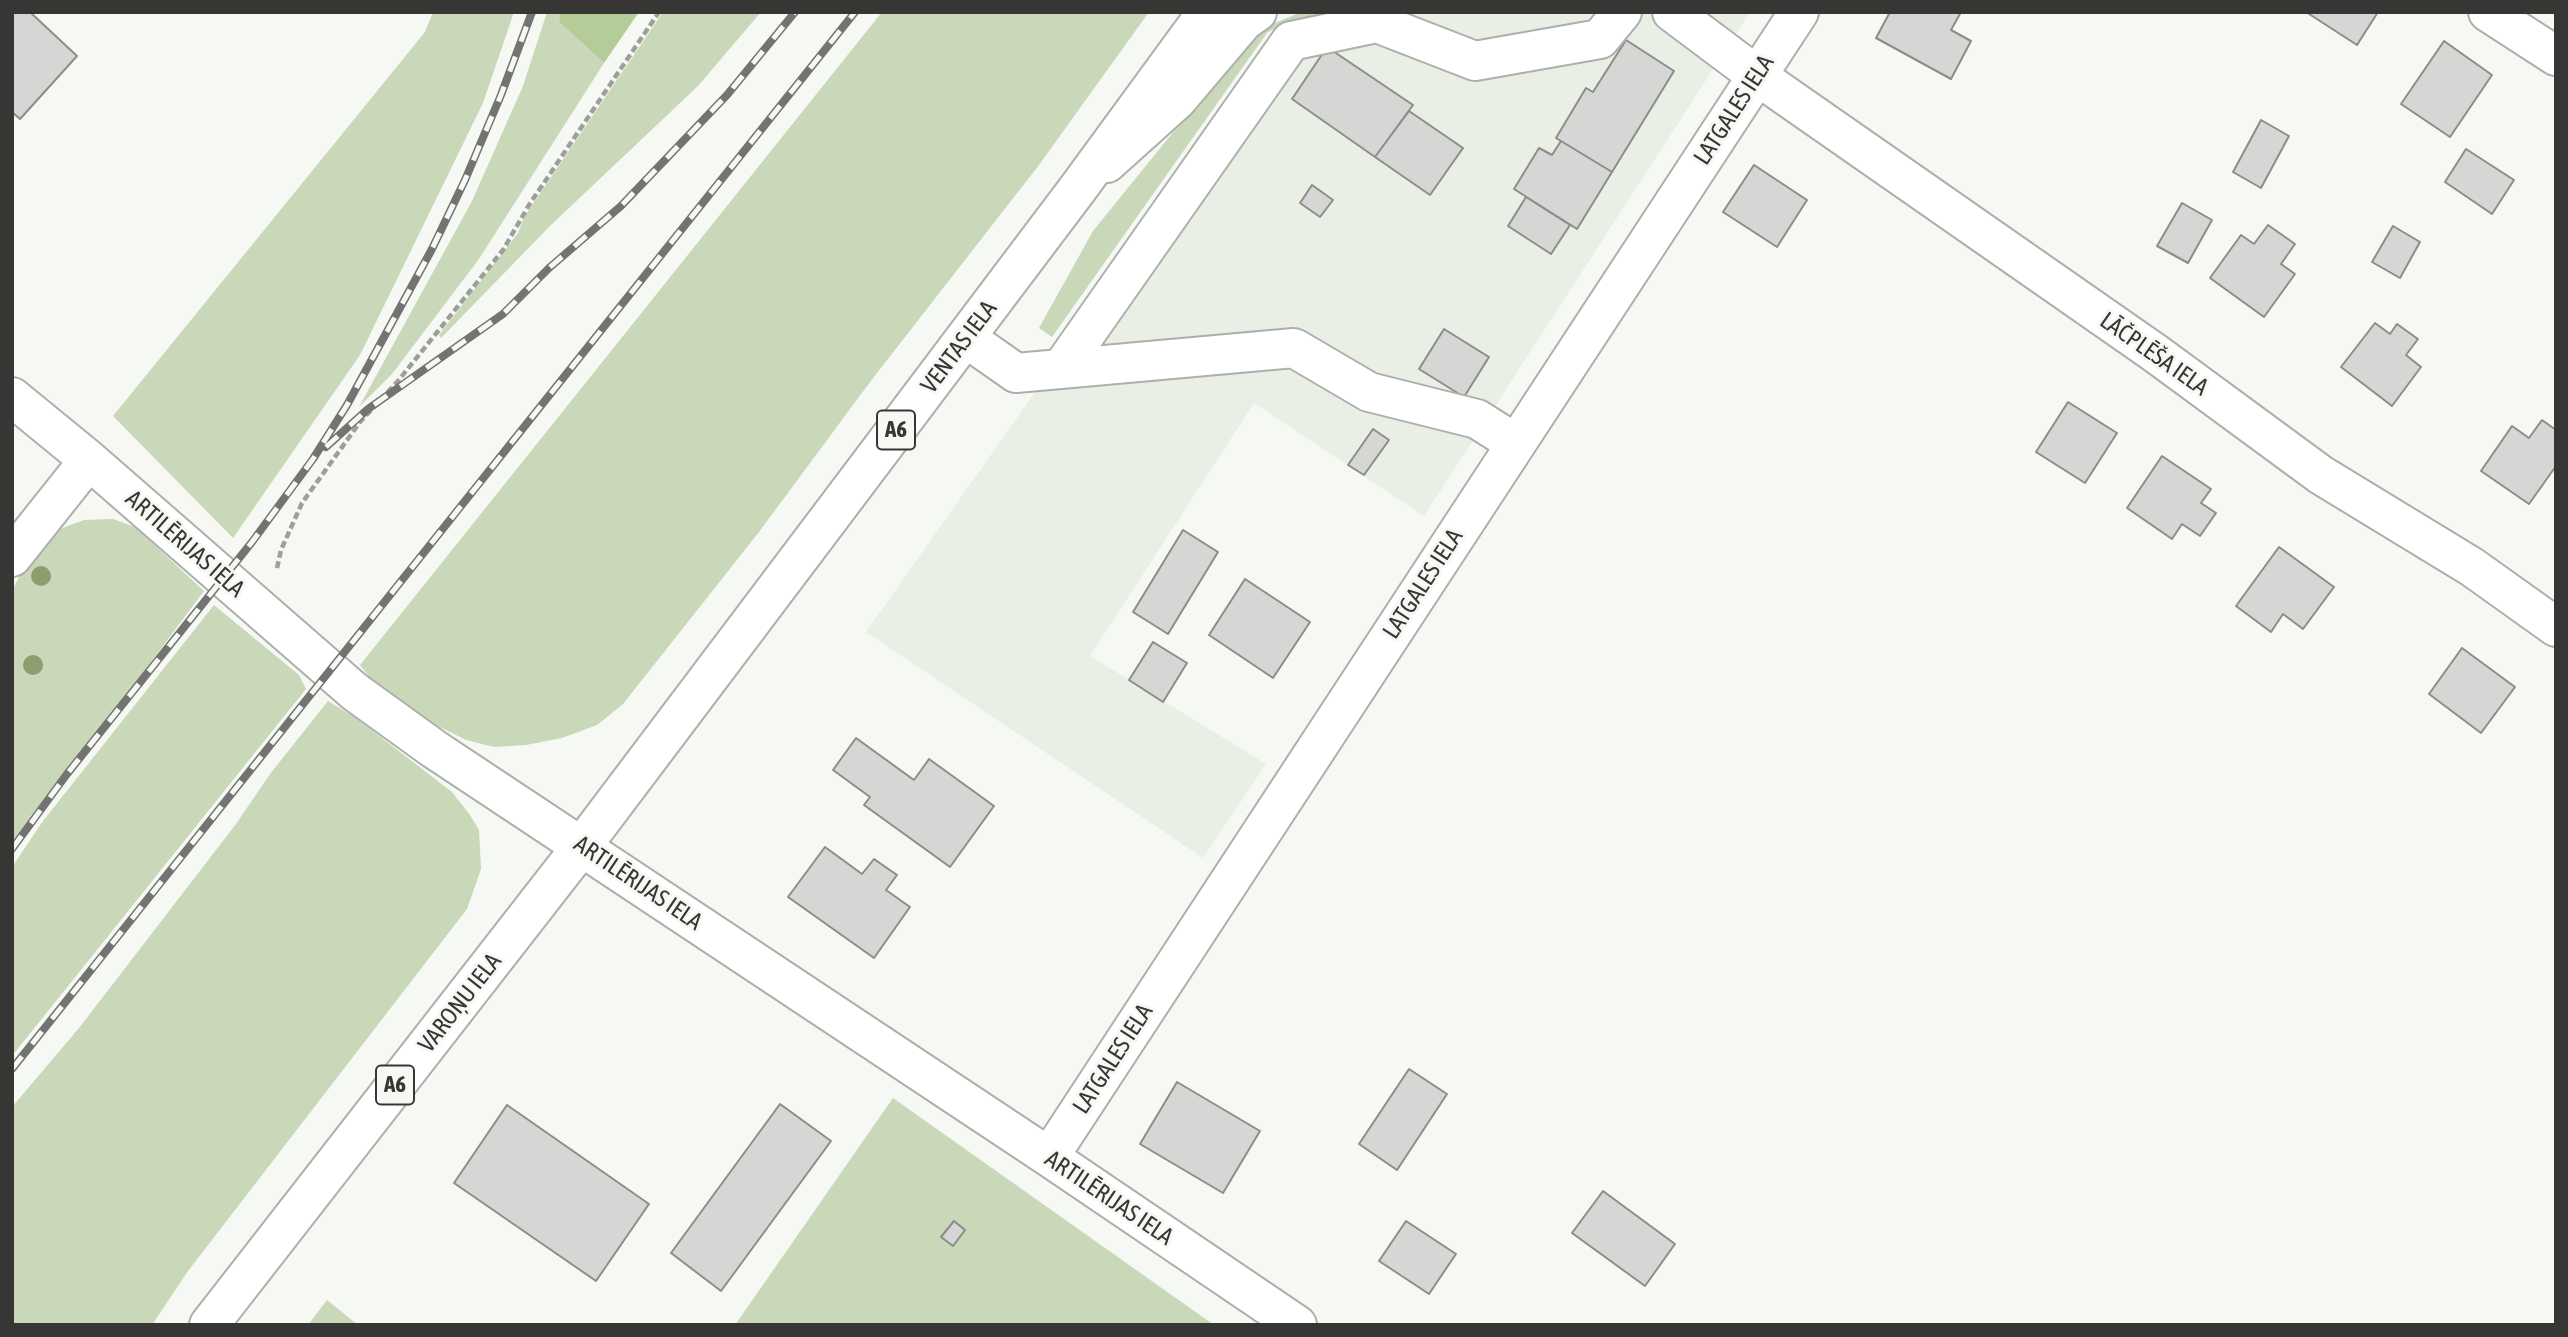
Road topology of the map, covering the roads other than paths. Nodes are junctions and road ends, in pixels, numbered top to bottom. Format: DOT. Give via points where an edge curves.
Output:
graph roads {
  1 [pos="1207,12"];
  2 [pos="1256,12"];
  3 [pos="1622,12"];
  4 [pos="1672,12"];
  5 [pos="1798,12"];
  6 [pos="2488,12"];
  7 [pos="1376,18"];
  8 [pos="2556,56"];
  9 [pos="1756,75"];
  10 [pos="1079,187"];
  11 [pos="966,338"];
  12 [pos="1061,369"];
  13 [pos="12,397"];
  14 [pos="1515,443"];
  15 [pos="89,460"];
  16 [pos="12,557"];
  17 [pos="2556,627"];
  18 [pos="582,846"];
  19 [pos="1049,1157"];
  20 [pos="209,1325"];
  21 [pos="1297,1325"];
  1 -- 10 [label="main road, VENTAS IELA / A6"];
  2 -- 10 [label="main road" via="1177,100"];
  3 -- 7 [label="main road" via="1600,39 1475,61"];
  4 -- 9 [label="main road, LĀČPLĒŠA IELA"];
  5 -- 9 [label="main road, LATGALES IELA"];
  6 -- 8 [label="main road"];
  7 -- 12 [label="main road" via="1291,41"];
  9 -- 14 [label="main road, LATGALES IELA"];
  9 -- 17 [label="main road, LĀČPLĒŠA IELA" via="2320,475 2472,567"];
  10 -- 11 [label="main road, VENTAS IELA / A6"];
  11 -- 12 [label="main road" via="1016,373"];
  11 -- 18 [label="main road, VENTAS IELA / A6"];
  12 -- 14 [label="main road" via="1294,348 1369,392 1477,419"];
  13 -- 15 [label="main road, ARTILĒRIJAS IELA"];
  14 -- 19 [label="main road, LATGALES IELA"];
  15 -- 16 [label="main road"];
  15 -- 18 [label="main road, ARTILĒRIJAS IELA" via="355,692"];
  18 -- 19 [label="main road, ARTILĒRIJAS IELA"];
  18 -- 20 [label="main road, VAROŅU IELA / A6"];
  19 -- 21 [label="main road, ARTILĒRIJAS IELA"];
}
